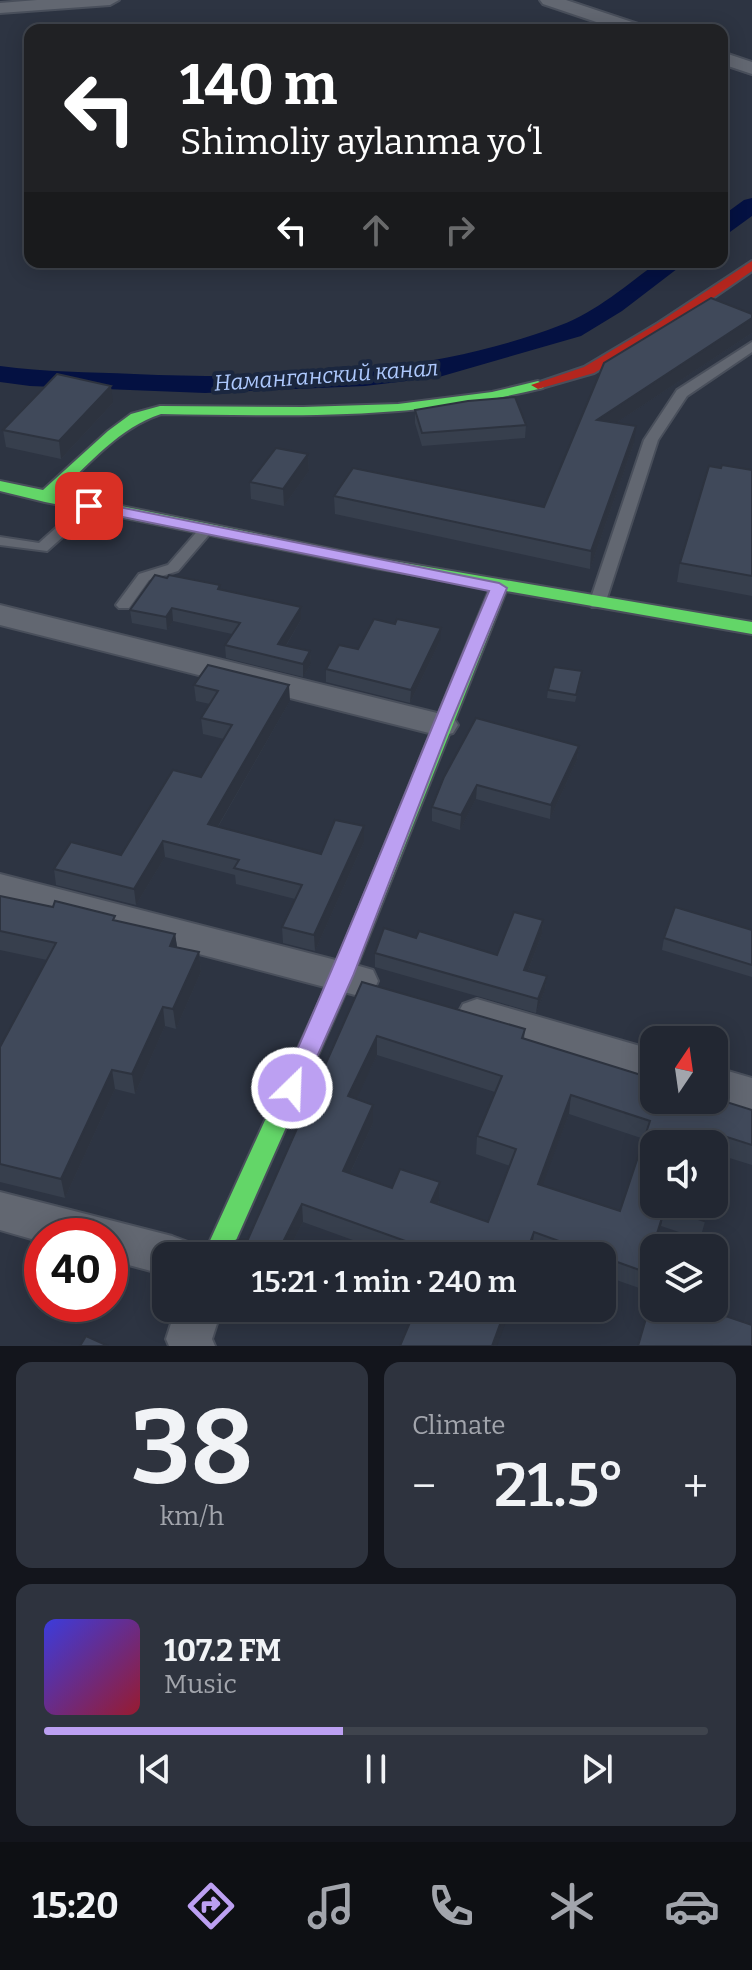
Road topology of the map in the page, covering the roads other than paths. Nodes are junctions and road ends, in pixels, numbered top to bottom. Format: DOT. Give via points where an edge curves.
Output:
graph roads {
  1 [pos="110,0"];
  2 [pos="549,0"];
  3 [pos="0,8"];
  4 [pos="620,24"];
  5 [pos="728,60"];
  6 [pos="752,68"];
  7 [pos="752,265"];
  8 [pos="752,346"];
  9 [pos="0,486"];
  10 [pos="45,497"];
  11 [pos="89,506"];
  12 [pos="206,530"];
  13 [pos="0,541"];
  14 [pos="499,588"];
  15 [pos="597,604"];
  16 [pos="124,605"];
  17 [pos="0,615"];
  18 [pos="752,628"];
  19 [pos="441,725"];
  20 [pos="0,888"];
  21 [pos="342,976"];
  22 [pos="386,989"];
  23 [pos="445,1006"];
  24 [pos="640,1063"];
  25 [pos="728,1088"];
  26 [pos="752,1095"];
  27 [pos="0,1211"];
  28 [pos="27,1218"];
  29 [pos="222,1242"];
  30 [pos="128,1245"];
  31 [pos="152,1251"];
  32 [pos="194,1322"];
  33 [pos="192,1346"];
  1 -- 3 [label="street"];
  2 -- 4 [label="street"];
  5 -- 6 [label="street"];
  7 -- 10 [label="street" via="589,370 510,393 410,410 160,410 136,417 113,434"];
  8 -- 15 [label="lane" via="682,393 651,440"];
  9 -- 10 [label="street"];
  10 -- 11 [label="street"];
  11 -- 12 [label="street"];
  11 -- 13 [label="lane" via="42,548"];
  12 -- 14 [label="street"];
  12 -- 16 [label="lane" via="173,568 144,577"];
  14 -- 15 [label="street"];
  14 -- 19 [label="street"];
  15 -- 18 [label="street"];
  17 -- 19 [label="street"];
  19 -- 21 [label="street"];
  20 -- 21 [label="street"];
  21 -- 22 [label="street"];
  21 -- 29 [label="street"];
  23 -- 24 [label="street"];
  25 -- 26 [label="street"];
  27 -- 28 [label="street"];
  30 -- 31 [label="street"];
  32 -- 33 [label="street"];
}
